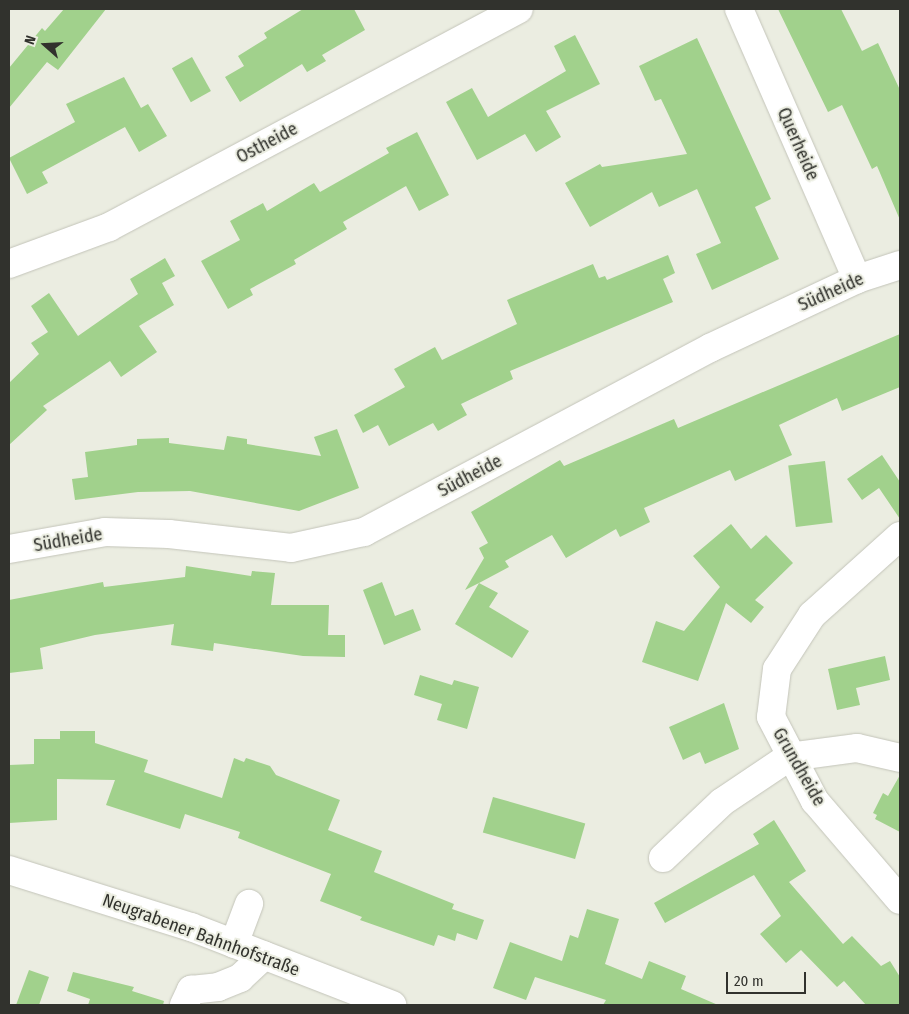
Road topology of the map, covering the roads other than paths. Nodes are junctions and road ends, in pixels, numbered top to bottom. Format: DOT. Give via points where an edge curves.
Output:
graph roads {
  1 [pos="519,9"];
  2 [pos="739,9"];
  3 [pos="9,264"];
  4 [pos="900,265"];
  5 [pos="857,278"];
  6 [pos="900,536"];
  7 [pos="9,549"];
  8 [pos="789,757"];
  9 [pos="900,758"];
  10 [pos="663,858"];
  11 [pos="9,870"];
  12 [pos="900,900"];
  13 [pos="249,904"];
  14 [pos="234,944"];
  15 [pos="264,956"];
  16 [pos="184,1005"];
  17 [pos="392,1005"];
  1 -- 3 [label="street, Ostheide" via="109,227"];
  2 -- 5 [label="street, Querheide"];
  4 -- 5 [label="street, Südheide"];
  5 -- 7 [label="street, Südheide" via="710,348 364,532 291,548 169,534 105,532"];
  6 -- 8 [label="street, Grundheide" via="812,615 777,669 771,717"];
  8 -- 9 [label="street" via="857,748"];
  8 -- 10 [label="street" via="722,802"];
  8 -- 12 [label="street, Grundheide" via="815,801"];
  11 -- 14 [label="street, Neugrabener Bahnhofstraße"];
  13 -- 14 [label="street"];
  14 -- 15 [label="street, Neugrabener Bahnhofstraße"];
  15 -- 16 [label="street" via="240,978 218,987 190,990"];
  15 -- 17 [label="street, Neugrabener Bahnhofstraße"];
}
